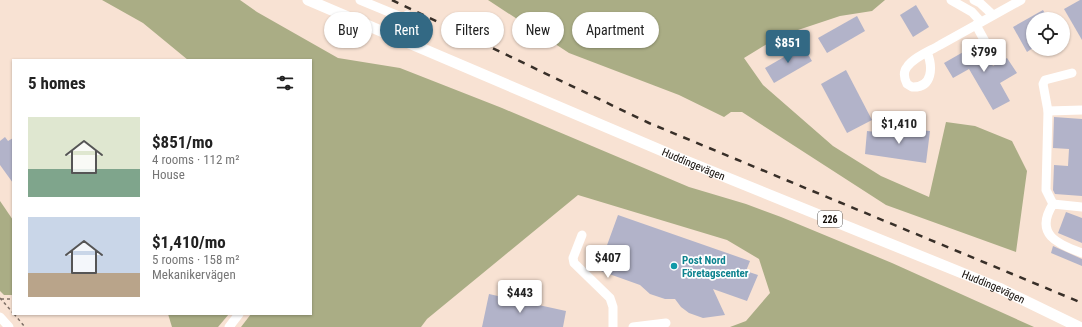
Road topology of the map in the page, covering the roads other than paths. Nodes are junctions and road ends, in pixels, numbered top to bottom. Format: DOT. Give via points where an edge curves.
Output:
graph roads {
  1 [pos="308,0"];
  2 [pos="360,0"];
  3 [pos="951,0"];
  4 [pos="974,0"];
  5 [pos="1021,0"];
  6 [pos="389,12"];
  7 [pos="993,15"];
  8 [pos="979,23"];
  9 [pos="927,52"];
  10 [pos="994,58"];
  11 [pos="1072,73"];
  12 [pos="1082,110"];
  13 [pos="1048,111"];
  14 [pos="1053,204"];
  15 [pos="1082,207"];
  16 [pos="582,235"];
  17 [pos="1082,253"];
  18 [pos="238,315"];
  19 [pos="0,317"];
  20 [pos="666,323"];
  21 [pos="9,327"];
  22 [pos="229,327"];
  23 [pos="613,327"];
  24 [pos="633,327"];
  25 [pos="1079,327"];
  1 -- 25 [label="main road, Huddingevägen / 226" via="686,161 999,288"];
  2 -- 6 [label="street"];
  3 -- 8 [label="street" via="972,12"];
  4 -- 7 [label="street"];
  5 -- 7 [label="street"];
  7 -- 8 [label="street"];
  8 -- 9 [label="street"];
  8 -- 10 [label="street"];
  11 -- 13 [label="street" via="1045,80 1043,84"];
  12 -- 13 [label="street"];
  13 -- 14 [label="street" via="1046,190"];
  14 -- 15 [label="street"];
  14 -- 17 [label="street" via="1047,214 1046,227 1050,238"];
  16 -- 23 [label="street" via="573,258 574,263 610,298 613,307"];
  18 -- 22 [label="street"];
  19 -- 21 [label="street"];
  20 -- 24 [label="street"];
}
